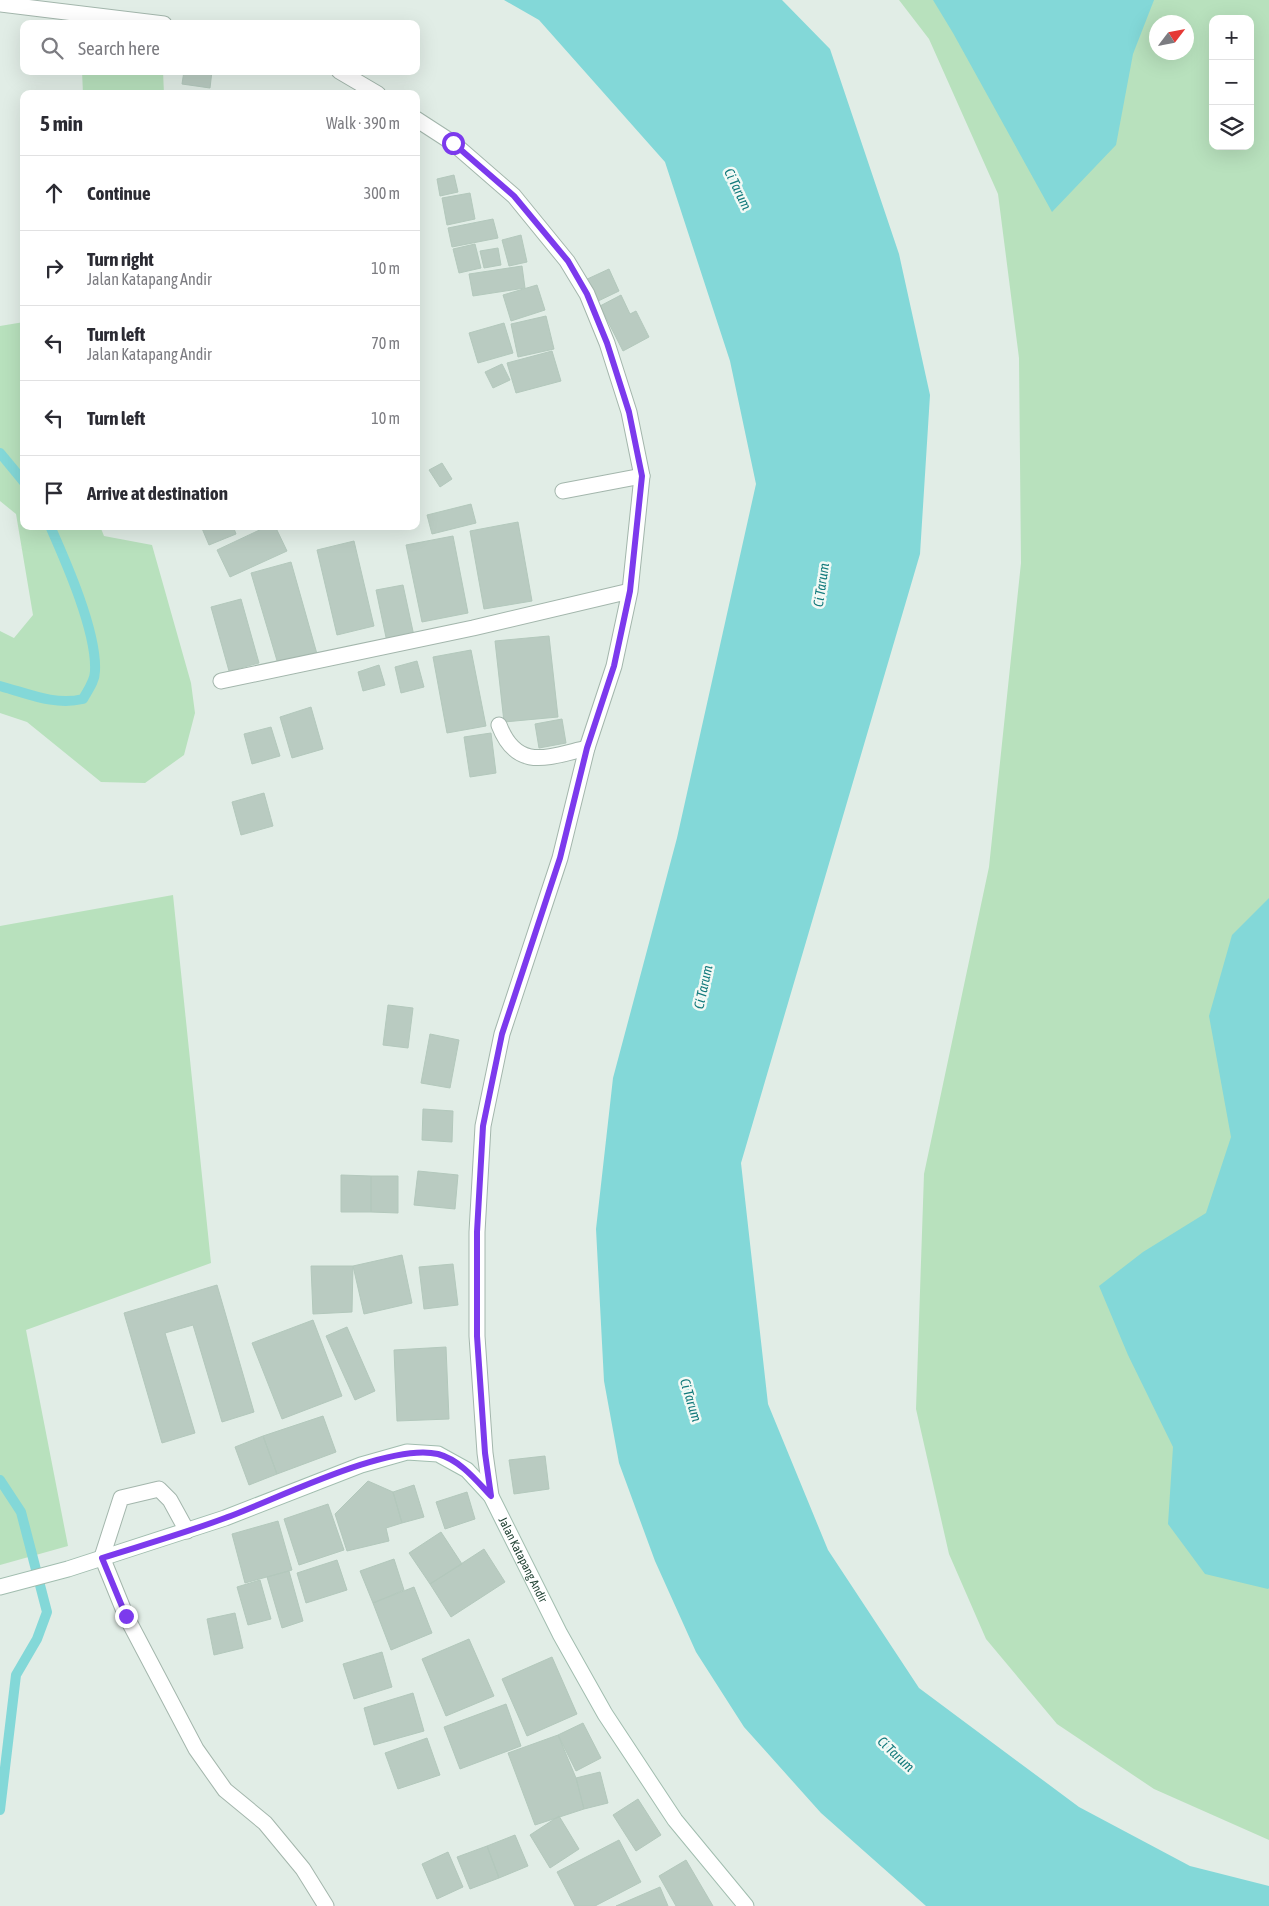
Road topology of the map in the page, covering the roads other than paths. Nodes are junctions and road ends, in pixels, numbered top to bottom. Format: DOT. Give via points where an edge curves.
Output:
graph roads {
  1 [pos="0,4"];
  2 [pos="131,20"];
  3 [pos="345,75"];
  4 [pos="371,90"];
  5 [pos="420,122"];
  6 [pos="642,476"];
  7 [pos="563,491"];
  8 [pos="630,591"];
  9 [pos="221,681"];
  10 [pos="498,725"];
  11 [pos="587,748"];
  12 [pos="491,1496"];
  13 [pos="187,1531"];
  14 [pos="102,1558"];
  15 [pos="2,1586"];
  16 [pos="326,1906"];
  17 [pos="746,1906"];
  1 -- 2 [label="street"];
  3 -- 4 [label="street"];
  5 -- 6 [label="street" via="453,143 514,196 568,261 587,294 607,343 629,412"];
  6 -- 7 [label="street"];
  6 -- 8 [label="street"];
  8 -- 9 [label="street"];
  8 -- 11 [label="street" via="614,666"];
  10 -- 11 [label="street" via="505,742 515,752 528,757 547,757"];
  11 -- 12 [label="street" via="560,858 502,1034 483,1126 477,1232 477,1336"];
  12 -- 13 [label="street, Jalan Katapang Andir" via="468,1470 438,1454 408,1452 361,1465"];
  12 -- 17 [label="street, Jalan Katapang Andir" via="560,1634 605,1714 675,1820"];
  13 -- 14 [label="street, Jalan Katapang Andir"];
  13 -- 14 [label="street" via="170,1500 159,1489 121,1498"];
  14 -- 15 [label="street, Jalan Katapang Andir"];
  14 -- 16 [label="street" via="126,1616 196,1749 225,1790 265,1823 303,1869"];
}
